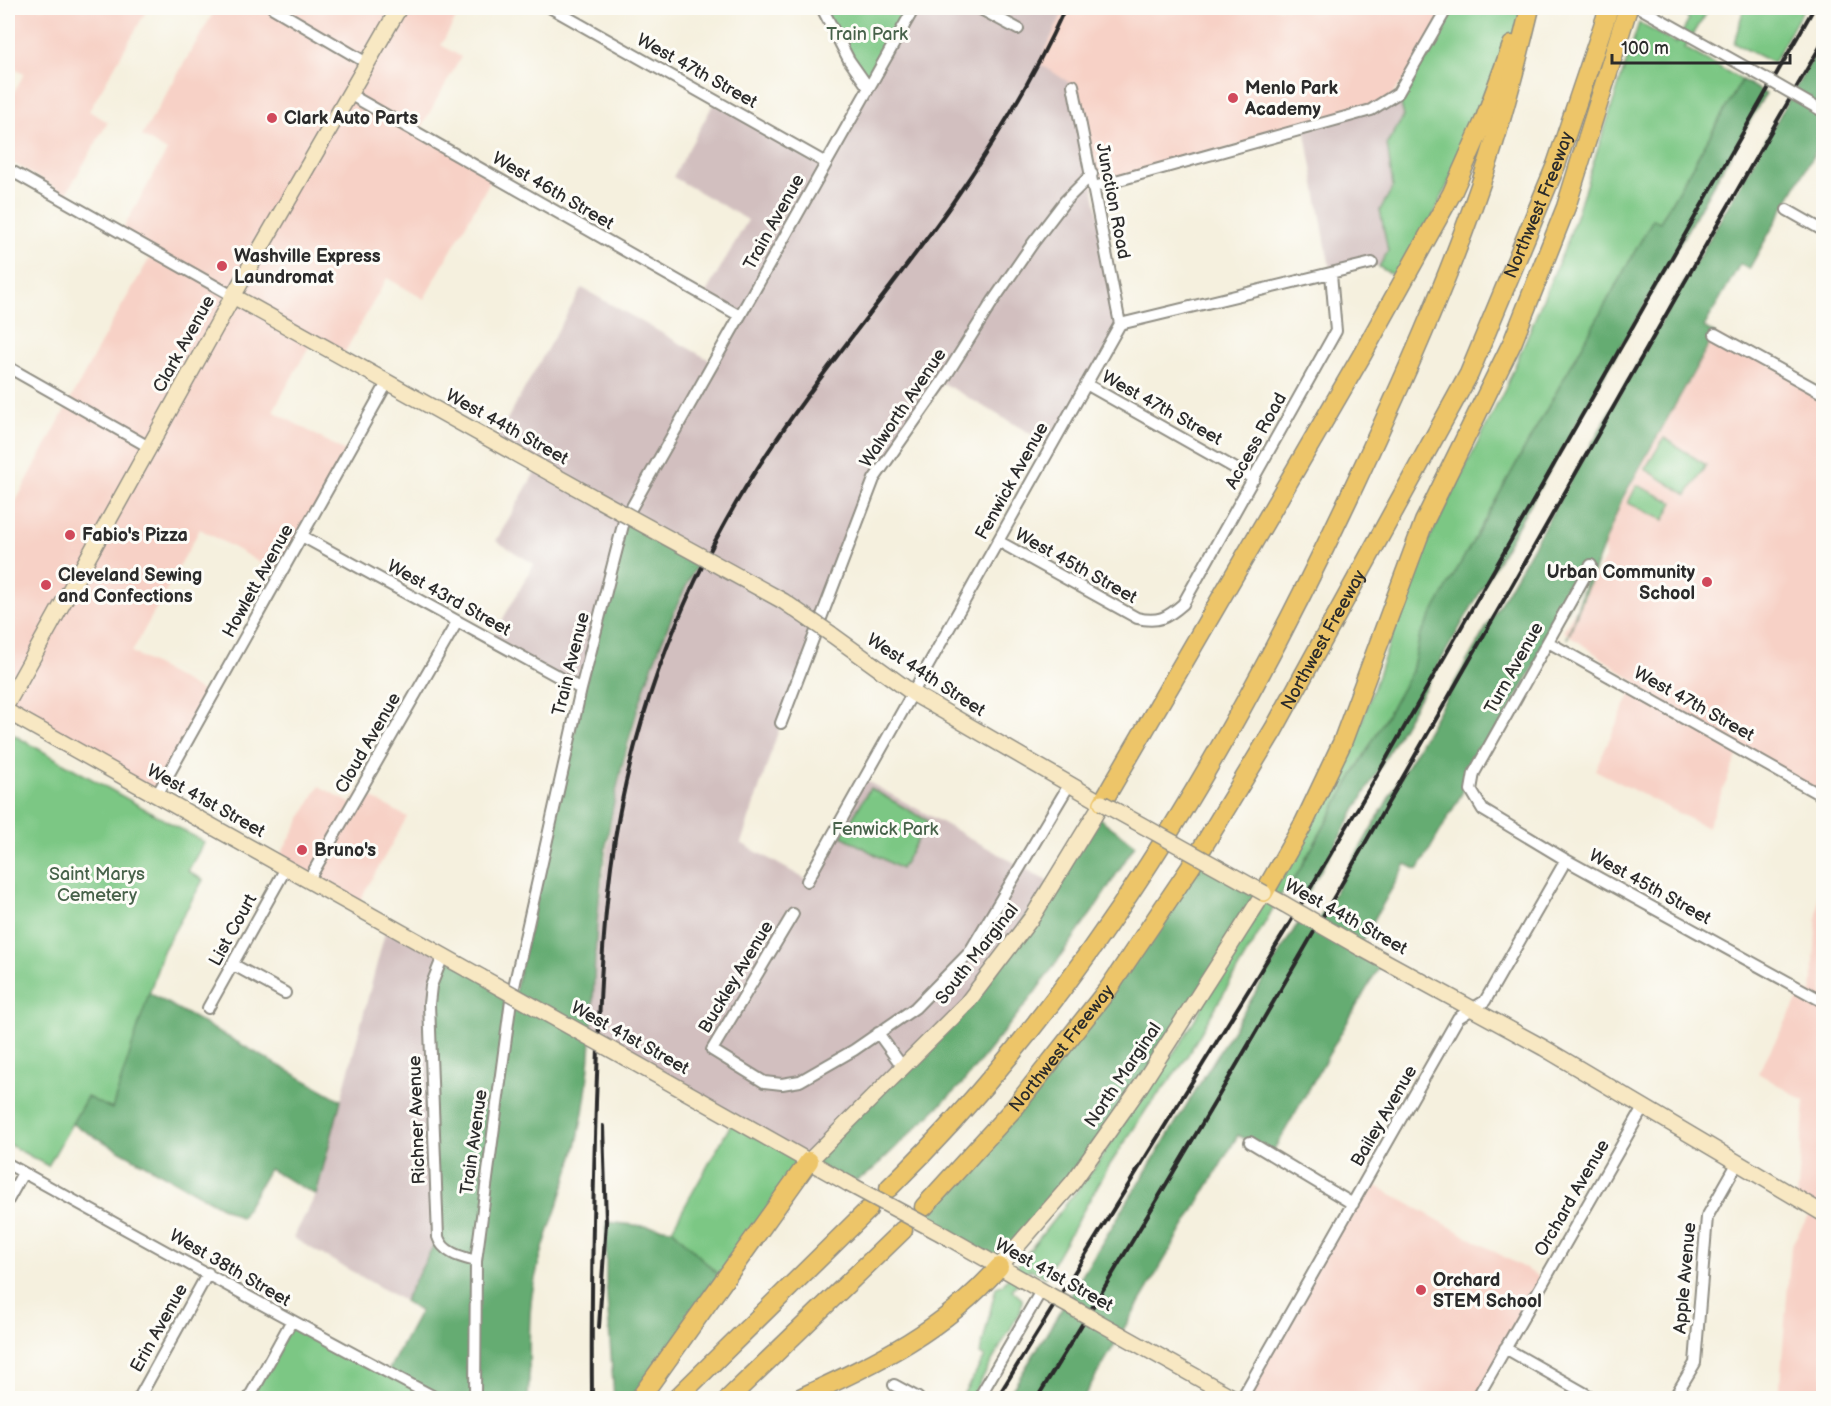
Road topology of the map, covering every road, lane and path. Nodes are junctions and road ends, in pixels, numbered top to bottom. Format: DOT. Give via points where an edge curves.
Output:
graph roads {
  1 [pos="273,8"];
  2 [pos="399,8"];
  3 [pos="550,8"];
  4 [pos="822,8"];
  5 [pos="914,8"];
  6 [pos="979,8"];
  7 [pos="1448,8"];
  8 [pos="1530,8"];
  9 [pos="1609,8"];
  10 [pos="1628,8"];
  11 [pos="1640,8"];
  12 [pos="1018,29"];
  13 [pos="367,63"];
  14 [pos="1073,85"];
  15 [pos="868,87"];
  16 [pos="349,94"];
  17 [pos="1824,112"];
  18 [pos="826,163"];
  19 [pos="8,170"];
  20 [pos="1092,174"];
  21 [pos="1094,187"];
  22 [pos="1787,210"];
  23 [pos="1824,231"];
  24 [pos="1372,263"];
  25 [pos="1331,274"];
  26 [pos="233,296"];
  27 [pos="740,316"];
  28 [pos="1120,324"];
  29 [pos="1715,334"];
  30 [pos="8,367"];
  31 [pos="387,383"];
  32 [pos="1086,384"];
  33 [pos="1824,394"];
  34 [pos="149,447"];
  35 [pos="1254,479"];
  36 [pos="302,536"];
  37 [pos="998,541"];
  38 [pos="1591,565"];
  39 [pos="1172,613"];
  40 [pos="457,622"];
  41 [pos="1548,642"];
  42 [pos="581,689"];
  43 [pos="914,694"];
  44 [pos="8,702"];
  45 [pos="8,712"];
  46 [pos="781,723"];
  47 [pos="1069,785"];
  48 [pos="1471,790"];
  49 [pos="157,795"];
  50 [pos="1824,796"];
  51 [pos="1102,803"];
  52 [pos="1566,860"];
  53 [pos="286,868"];
  54 [pos="807,880"];
  55 [pos="308,881"];
  56 [pos="1263,893"];
  57 [pos="793,914"];
  58 [pos="443,956"];
  59 [pos="232,964"];
  60 [pos="285,993"];
  61 [pos="1824,1002"];
  62 [pos="208,1008"];
  63 [pos="1470,1010"];
  64 [pos="878,1034"];
  65 [pos="902,1066"];
  66 [pos="1643,1108"];
  67 [pos="1250,1142"];
  68 [pos="809,1161"];
  69 [pos="8,1164"];
  70 [pos="1737,1164"];
  71 [pos="23,1173"];
  72 [pos="889,1188"];
  73 [pos="8,1200"];
  74 [pos="1353,1204"];
  75 [pos="924,1207"];
  76 [pos="868,1210"];
  77 [pos="1824,1214"];
  78 [pos="903,1230"];
  79 [pos="476,1261"];
  80 [pos="999,1267"];
  81 [pos="208,1273"];
  82 [pos="1046,1293"];
  83 [pos="291,1322"];
  84 [pos="1505,1348"];
  85 [pos="894,1385"];
  86 [pos="139,1398"];
  87 [pos="249,1398"];
  88 [pos="436,1398"];
  89 [pos="475,1398"];
  90 [pos="640,1398"];
  91 [pos="677,1398"];
  92 [pos="729,1398"];
  93 [pos="800,1398"];
  94 [pos="918,1398"];
  95 [pos="979,1398"];
  96 [pos="1234,1398"];
  97 [pos="1242,1398"];
  98 [pos="1477,1398"];
  99 [pos="1593,1398"];
  100 [pos="1674,1398"];
  1 -- 13 [label="street"];
  2 -- 13 [label="street, Clark Avenue"];
  3 -- 18 [label="street, West 47th Street"];
  4 -- 15 [label="street"];
  5 -- 15 [label="street, Train Avenue"];
  6 -- 12 [label="street"];
  7 -- 21 [label="street" via="1398,93 1371,110"];
  8 -- 51 [label="highway" via="1452,193"];
  8 -- 72 [label="highway, Northwest Freeway" via="1490,157 1435,305 1372,448 1263,670 1196,788 1111,921 998,1069"];
  9 -- 75 [label="highway, Northwest Freeway" via="1556,165 1469,374 1280,719 1190,868 1108,988 1015,1107"];
  10 -- 56 [label="highway" via="1566,207 1513,341 1424,522 1342,743 1304,823"];
  11 -- 17 [label="street, bridge"];
  13 -- 16 [label="street, Clark Avenue"];
  14 -- 20 [label="street, Junction Road"];
  15 -- 18 [label="street, Train Avenue"];
  16 -- 26 [label="street, Clark Avenue"];
  16 -- 27 [label="street, West 46th Street"];
  18 -- 27 [label="street, Train Avenue"];
  19 -- 26 [label="street, West 44th Street"];
  20 -- 21 [label="street, Junction Road"];
  20 -- 46 [label="street, Walworth Avenue" via="1033,243 874,479"];
  21 -- 28 [label="street, Junction Road"];
  22 -- 23 [label="street"];
  24 -- 25 [label="street"];
  25 -- 28 [label="street"];
  25 -- 35 [label="street, Access Road" via="1336,331"];
  26 -- 31 [label="street, West 44th Street"];
  26 -- 34 [label="street, Clark Avenue"];
  27 -- 42 [label="street, Train Avenue" via="624,521"];
  28 -- 32 [label="street, Fenwick Avenue"];
  29 -- 33 [label="street"];
  30 -- 34 [label="street"];
  31 -- 36 [label="street, Howlett Avenue"];
  31 -- 43 [label="street, West 44th Street, bridge" via="729,569 783,601"];
  32 -- 35 [label="street, West 47th Street"];
  32 -- 37 [label="street, Fenwick Avenue"];
  34 -- 44 [label="street, Clark Avenue"];
  35 -- 39 [label="street, Access Road" via="1183,604"];
  36 -- 40 [label="street, West 43rd Street"];
  36 -- 49 [label="street, Howlett Avenue"];
  37 -- 39 [label="street, West 45th Street" via="1137,618 1156,621"];
  37 -- 43 [label="street, Fenwick Avenue"];
  38 -- 41 [label="street, Turn Avenue"];
  40 -- 42 [label="street, West 43rd Street"];
  40 -- 55 [label="street, Cloud Avenue"];
  41 -- 48 [label="street, Turn Avenue" via="1474,773"];
  41 -- 50 [label="street, West 47th Street"];
  42 -- 79 [label="street, Train Avenue" via="511,1000"];
  43 -- 47 [label="street, West 44th Street"];
  43 -- 54 [label="street, Fenwick Avenue"];
  45 -- 49 [label="street, West 41st Street"];
  47 -- 51 [label="street, West 44th Street"];
  47 -- 64 [label="street, Buckley Avenue" via="969,953 915,1008"];
  48 -- 52 [label="street, West 45th Street" via="1483,810"];
  49 -- 53 [label="street, West 41st Street"];
  51 -- 56 [label="street, West 44th Street, bridge"];
  51 -- 65 [label="street, South Marginal" via="1033,916 967,1004"];
  52 -- 61 [label="street, West 45th Street"];
  52 -- 63 [label="street, Bailey Avenue" via="1485,1000"];
  53 -- 55 [label="street, West 41st Street"];
  53 -- 59 [label="street, List Court"];
  55 -- 58 [label="street, West 41st Street"];
  56 -- 63 [label="street, West 44th Street, bridge"];
  56 -- 80 [label="street, North Marginal" via="1120,1116 1073,1182"];
  57 -- 64 [label="street, Buckley Avenue" via="712,1050 757,1079 782,1084 820,1071"];
  58 -- 68 [label="street, West 41st Street, bridge"];
  58 -- 79 [label="street, Richner Avenue" via="431,986 429,1004 438,1237 449,1251"];
  59 -- 60 [label="street"];
  59 -- 62 [label="street, List Court"];
  63 -- 66 [label="street, West 44th Street" via="1544,1048"];
  63 -- 74 [label="street, Bailey Avenue" via="1458,1018"];
  64 -- 65 [label="street"];
  65 -- 68 [label="street, South Marginal"];
  66 -- 70 [label="street, West 44th Street"];
  66 -- 84 [label="street, Orchard Avenue"];
  67 -- 74 [label="street"];
  68 -- 80 [label="street, West 41st Street, bridge"];
  68 -- 90 [label="highway"];
  69 -- 71 [label="street, West 38th Street"];
  70 -- 77 [label="street, West 44th Street"];
  70 -- 100 [label="street, Apple Avenue" via="1707,1217 1695,1363"];
  71 -- 73 [label="street"];
  71 -- 81 [label="street, West 38th Street"];
  74 -- 97 [label="street, Bailey Avenue"];
  76 -- 91 [label="highway"];
  78 -- 92 [label="highway"];
  79 -- 89 [label="street, Train Avenue"];
  80 -- 82 [label="street, West 41st Street"];
  80 -- 93 [label="highway" via="924,1335"];
  81 -- 83 [label="street, West 38th Street"];
  81 -- 86 [label="street, Erin Avenue"];
  82 -- 95 [label="street"];
  82 -- 96 [label="street, West 41st Street, bridge"];
  83 -- 87 [label="street"];
  83 -- 88 [label="street, West 38th Street"];
  84 -- 98 [label="street, Orchard Avenue"];
  84 -- 99 [label="street"];
  85 -- 94 [label="street"];
}
